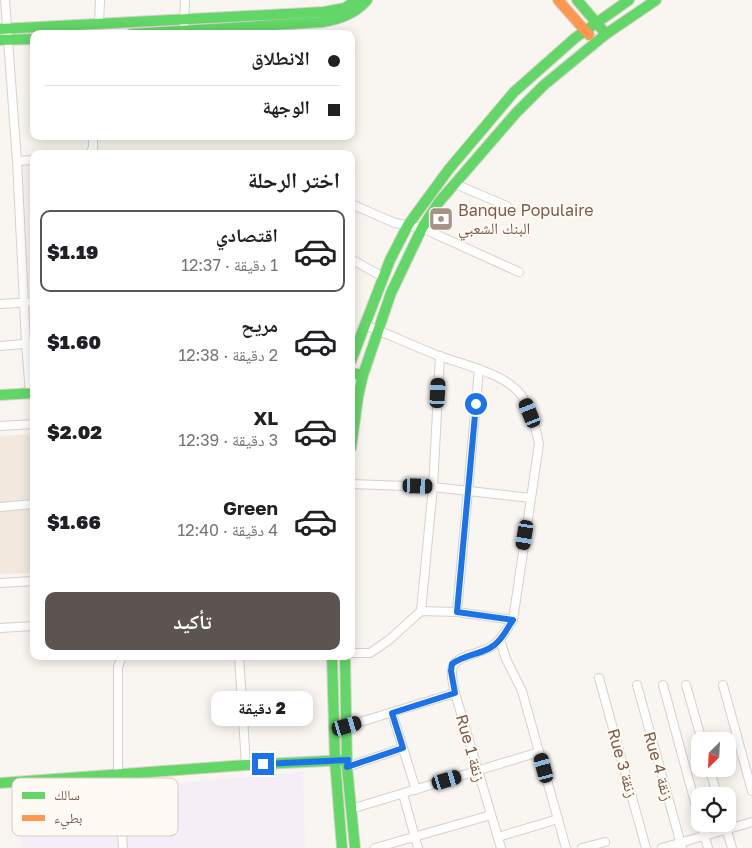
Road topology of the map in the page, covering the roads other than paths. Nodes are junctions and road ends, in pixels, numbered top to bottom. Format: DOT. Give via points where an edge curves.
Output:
graph roads {
  1 [pos="5,0"];
  2 [pos="100,0"];
  3 [pos="185,0"];
  4 [pos="356,0"];
  5 [pos="367,0"];
  6 [pos="558,0"];
  7 [pos="577,0"];
  8 [pos="629,0"];
  9 [pos="656,0"];
  10 [pos="184,19"];
  11 [pos="597,22"];
  12 [pos="99,23"];
  13 [pos="3,29"];
  14 [pos="184,30"];
  15 [pos="213,30"];
  16 [pos="585,31"];
  17 [pos="606,34"];
  18 [pos="30,39"];
  19 [pos="4,40"];
  20 [pos="595,43"];
  21 [pos="30,160"];
  22 [pos="17,161"];
  23 [pos="455,184"];
  24 [pos="355,206"];
  25 [pos="507,206"];
  26 [pos="408,225"];
  27 [pos="422,228"];
  28 [pos="355,261"];
  29 [pos="519,272"];
  30 [pos="384,278"];
  31 [pos="24,302"];
  32 [pos="30,302"];
  33 [pos="0,304"];
  34 [pos="365,325"];
  35 [pos="378,330"];
  36 [pos="30,343"];
  37 [pos="0,346"];
  38 [pos="355,351"];
  39 [pos="440,356"];
  40 [pos="479,369"];
  41 [pos="355,374"];
  42 [pos="364,375"];
  43 [pos="30,393"];
  44 [pos="0,395"];
  45 [pos="355,419"];
  46 [pos="30,424"];
  47 [pos="0,426"];
  48 [pos="355,484"];
  49 [pos="433,486"];
  50 [pos="468,491"];
  51 [pos="531,498"];
  52 [pos="30,504"];
  53 [pos="0,506"];
  54 [pos="30,581"];
  55 [pos="0,583"];
  56 [pos="421,612"];
  57 [pos="457,612"];
  58 [pos="513,620"];
  59 [pos="30,626"];
  60 [pos="0,628"];
  61 [pos="500,640"];
  62 [pos="355,653"];
  63 [pos="121,660"];
  64 [pos="239,660"];
  65 [pos="332,660"];
  66 [pos="345,660"];
  67 [pos="599,678"];
  68 [pos="637,685"];
  69 [pos="663,685"];
  70 [pos="686,685"];
  71 [pos="723,685"];
  72 [pos="455,693"];
  73 [pos="392,713"];
  74 [pos="347,726"];
  75 [pos="699,732"];
  76 [pos="403,748"];
  77 [pos="539,752"];
  78 [pos="335,761"];
  79 [pos="347,764"];
  80 [pos="246,765"];
  81 [pos="478,771"];
  82 [pos="118,774"];
  83 [pos="66,778"];
  84 [pos="118,778"];
  85 [pos="691,789"];
  86 [pos="416,790"];
  87 [pos="752,791"];
  88 [pos="403,794"];
  89 [pos="351,810"];
  90 [pos="491,815"];
  91 [pos="558,819"];
  92 [pos="752,822"];
  93 [pos="736,824"];
  94 [pos="703,832"];
  95 [pos="713,832"];
  96 [pos="728,832"];
  97 [pos="704,836"];
  98 [pos="415,837"];
  99 [pos="498,837"];
  100 [pos="605,842"];
  101 [pos="681,846"];
  102 [pos="342,848"];
  103 [pos="355,848"];
  104 [pos="375,848"];
  105 [pos="418,848"];
  106 [pos="501,848"];
  107 [pos="566,848"];
  108 [pos="582,848"];
  109 [pos="646,848"];
  110 [pos="662,848"];
  111 [pos="708,848"];
  112 [pos="732,848"];
  1 -- 13 [label="street"];
  2 -- 12 [label="street"];
  3 -- 10 [label="street"];
  4 -- 10 [label="main road" via="345,8 324,12"];
  5 -- 15 [label="main road" via="352,14 330,20"];
  6 -- 16 [label="main road"];
  7 -- 11 [label="main road"];
  8 -- 11 [label="main road"];
  9 -- 17 [label="main road"];
  10 -- 12 [label="main road"];
  10 -- 14 [label="street"];
  11 -- 16 [label="main road"];
  11 -- 17 [label="main road"];
  12 -- 13 [label="main road"];
  13 -- 19 [label="street"];
  16 -- 20 [label="main road"];
  16 -- 26 [label="main road" via="514,92 449,169"];
  17 -- 20 [label="main road"];
  18 -- 19 [label="main road"];
  19 -- 22 [label="street"];
  20 -- 23 [label="main road" via="516,113"];
  21 -- 22 [label="street"];
  22 -- 31 [label="street"];
  23 -- 25 [label="street"];
  23 -- 27 [label="main road"];
  24 -- 26 [label="street" via="395,223"];
  26 -- 27 [label="street"];
  26 -- 30 [label="main road"];
  27 -- 29 [label="street"];
  27 -- 35 [label="main road" via="391,292"];
  28 -- 30 [label="street"];
  30 -- 34 [label="main road"];
  31 -- 32 [label="street"];
  31 -- 33 [label="street"];
  31 -- 36 [label="street"];
  34 -- 35 [label="street"];
  34 -- 38 [label="main road"];
  35 -- 39 [label="street"];
  35 -- 42 [label="main road"];
  36 -- 37 [label="street"];
  39 -- 40 [label="street"];
  39 -- 49 [label="street"];
  40 -- 50 [label="street"];
  40 -- 51 [label="street" via="516,389 533,421 539,444"];
  41 -- 42 [label="main road"];
  42 -- 45 [label="main road"];
  43 -- 44 [label="main road"];
  46 -- 47 [label="street"];
  48 -- 49 [label="street"];
  49 -- 50 [label="street"];
  49 -- 56 [label="street"];
  50 -- 51 [label="street"];
  50 -- 57 [label="street"];
  51 -- 58 [label="street"];
  52 -- 53 [label="street"];
  54 -- 55 [label="street"];
  56 -- 57 [label="street"];
  56 -- 62 [label="street" via="370,653"];
  57 -- 58 [label="street"];
  58 -- 61 [label="street, Rue 1 زنقة"];
  59 -- 60 [label="street"];
  61 -- 72 [label="street, Rue 1 زنقة" via="452,664"];
  61 -- 77 [label="street" via="522,691"];
  63 -- 82 [label="street"];
  64 -- 80 [label="street"];
  65 -- 78 [label="main road"];
  66 -- 74 [label="main road"];
  67 -- 109 [label="street, Rue 3 زنقة"];
  68 -- 101 [label="street, Rue 4 زنقة"];
  69 -- 85 [label="street"];
  70 -- 75 [label="street"];
  71 -- 87 [label="street"];
  72 -- 73 [label="street"];
  72 -- 81 [label="street, Rue 1 زنقة"];
  73 -- 74 [label="street"];
  73 -- 76 [label="street"];
  74 -- 79 [label="main road"];
  76 -- 79 [label="street"];
  76 -- 86 [label="street"];
  77 -- 81 [label="street"];
  77 -- 91 [label="street"];
  78 -- 79 [label="main road"];
  78 -- 80 [label="main road"];
  78 -- 102 [label="main road"];
  79 -- 89 [label="main road"];
  80 -- 82 [label="main road"];
  81 -- 86 [label="street"];
  81 -- 90 [label="street, Rue 1 زنقة"];
  82 -- 83 [label="main road"];
  82 -- 84 [label="street"];
  86 -- 88 [label="street"];
  88 -- 89 [label="street"];
  88 -- 98 [label="street"];
  89 -- 103 [label="main road"];
  90 -- 98 [label="street"];
  90 -- 99 [label="street, Rue 1 زنقة"];
  91 -- 99 [label="street"];
  91 -- 107 [label="street"];
  92 -- 93 [label="street"];
  94 -- 97 [label="street"];
  95 -- 97 [label="street"];
  96 -- 112 [label="street"];
  97 -- 101 [label="street"];
  97 -- 111 [label="street"];
  98 -- 104 [label="street"];
  98 -- 105 [label="street"];
  99 -- 106 [label="street, Rue 1 زنقة"];
  100 -- 108 [label="street"];
  101 -- 110 [label="street"];
}
